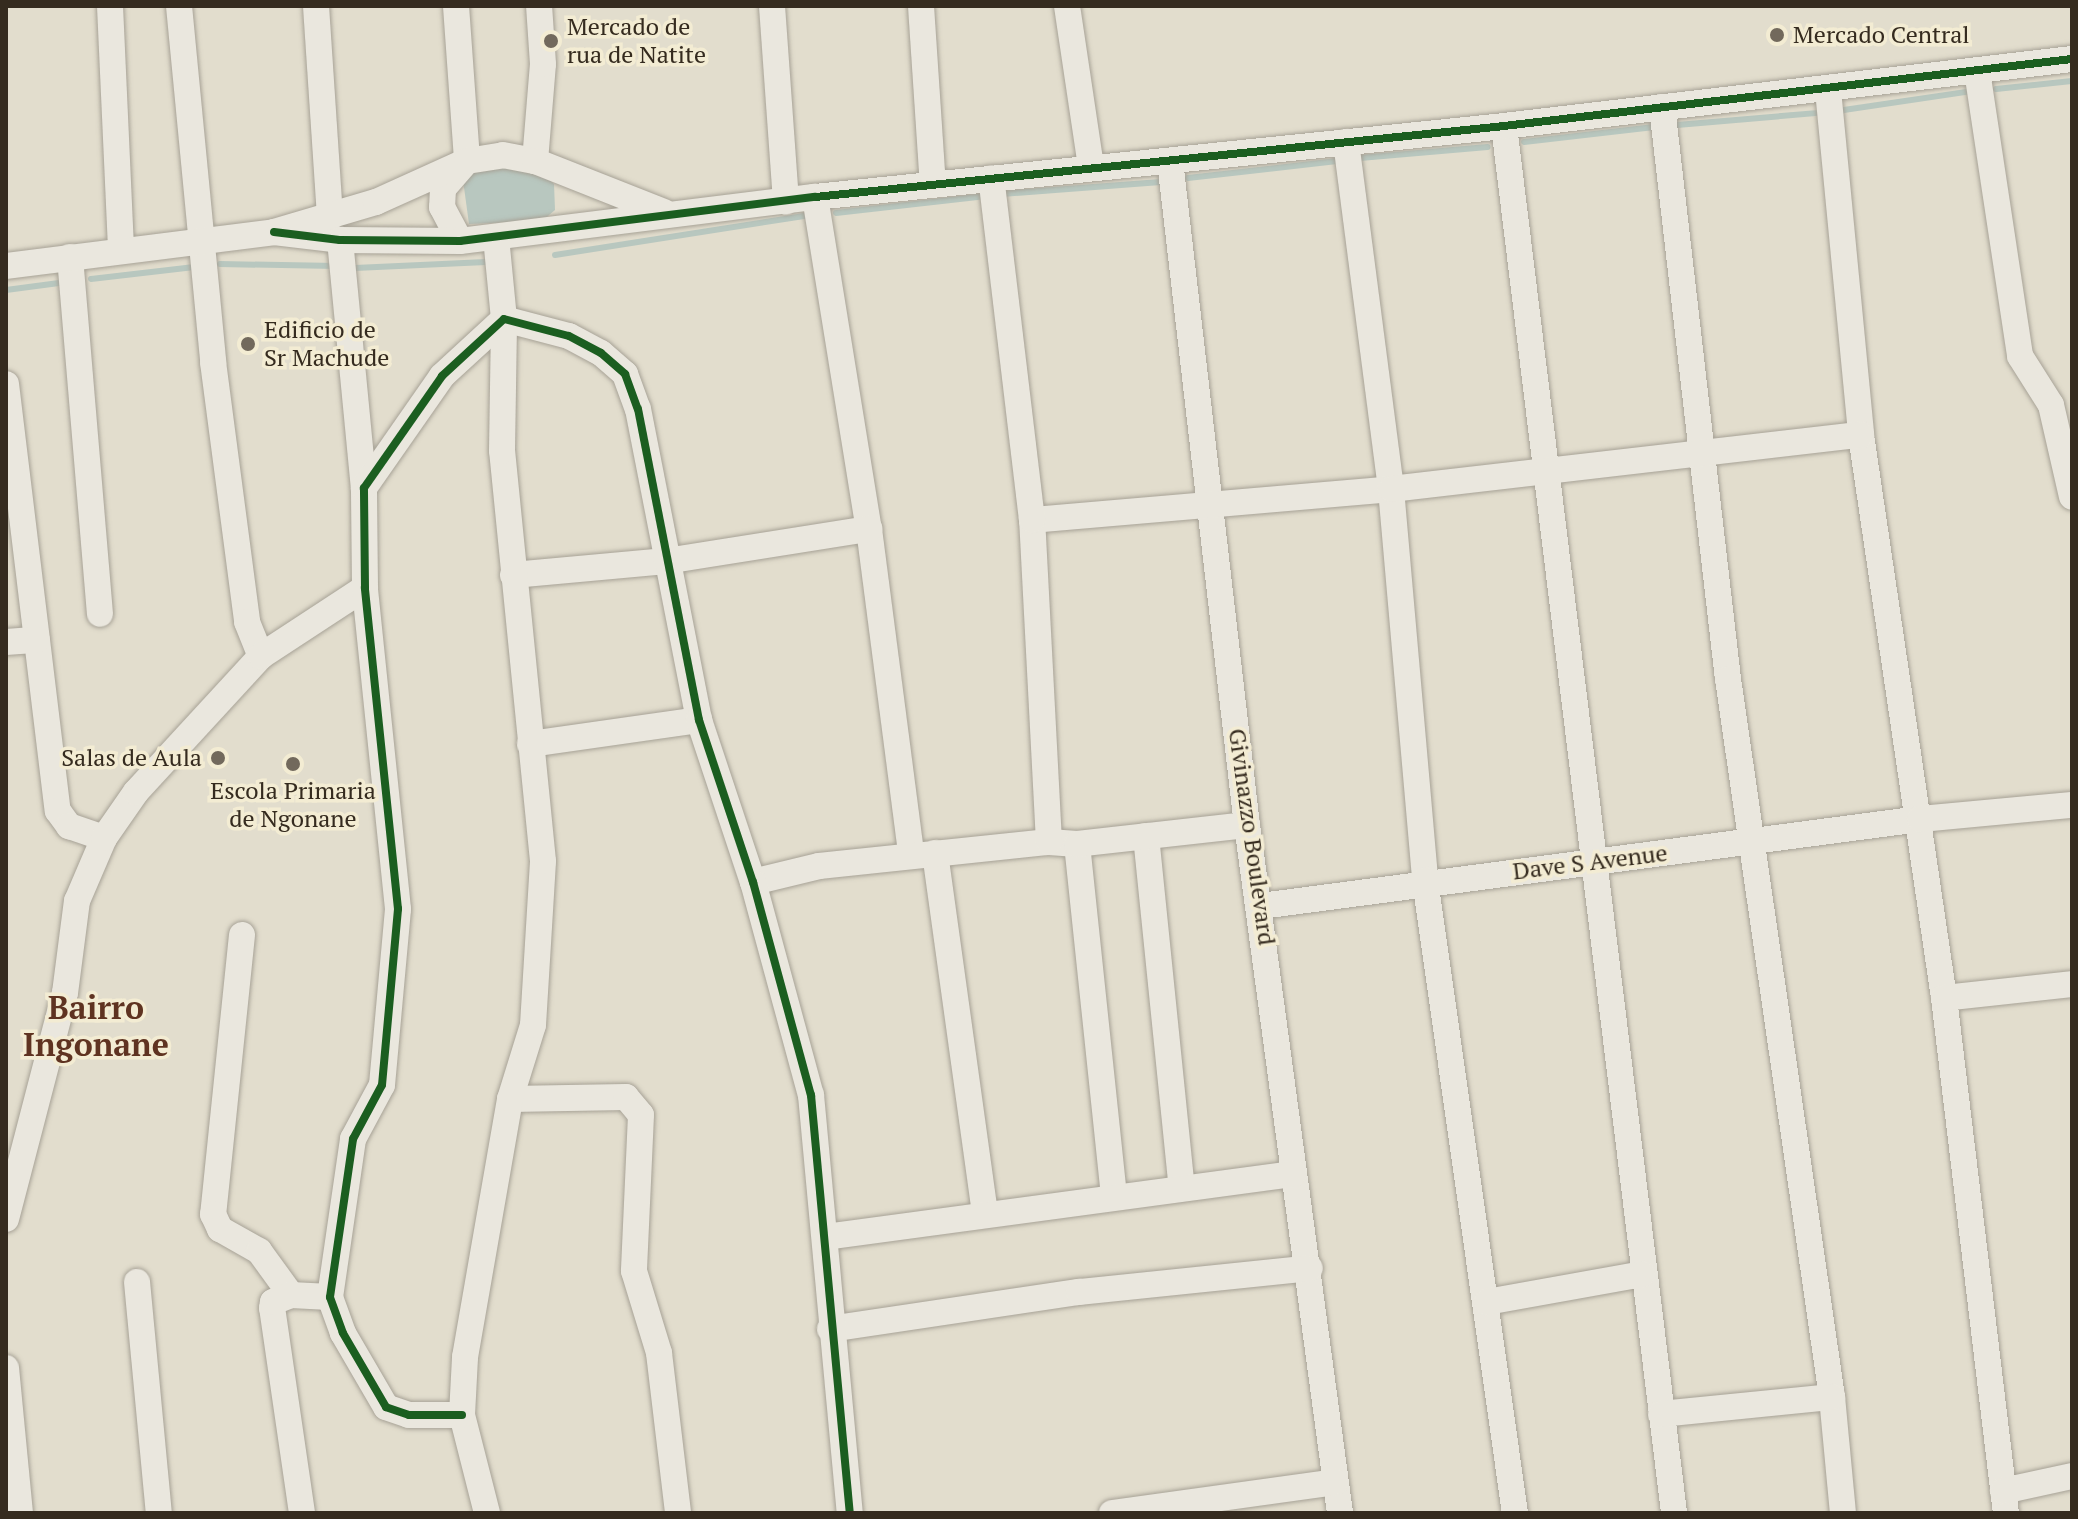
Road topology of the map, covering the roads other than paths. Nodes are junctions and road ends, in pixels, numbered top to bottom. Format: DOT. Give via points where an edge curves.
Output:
graph roads {
  1 [pos="110,6"];
  2 [pos="179,6"];
  3 [pos="316,6"];
  4 [pos="456,6"];
  5 [pos="539,6"];
  6 [pos="772,6"];
  7 [pos="921,6"];
  8 [pos="1067,6"];
  9 [pos="2069,58"];
  10 [pos="1977,71"];
  11 [pos="1828,90"];
  12 [pos="1662,107"];
  13 [pos="1504,126"];
  14 [pos="1346,142"];
  15 [pos="467,161"];
  16 [pos="535,161"];
  17 [pos="1170,161"];
  18 [pos="1091,167"];
  19 [pos="991,178"];
  20 [pos="933,185"];
  21 [pos="815,197"];
  22 [pos="786,201"];
  23 [pos="673,214"];
  24 [pos="335,229"];
  25 [pos="496,237"];
  26 [pos="200,241"];
  27 [pos="460,241"];
  28 [pos="121,251"];
  29 [pos="70,257"];
  30 [pos="6,266"];
  31 [pos="504,319"];
  32 [pos="6,384"];
  33 [pos="1861,435"];
  34 [pos="1704,453"];
  35 [pos="1545,471"];
  36 [pos="364,488"];
  37 [pos="1391,489"];
  38 [pos="2072,497"];
  39 [pos="1214,506"];
  40 [pos="1032,520"];
  41 [pos="869,529"];
  42 [pos="666,561"];
  43 [pos="513,575"];
  44 [pos="365,588"];
  45 [pos="100,614"];
  46 [pos="37,640"];
  47 [pos="6,642"];
  48 [pos="261,656"];
  49 [pos="699,720"];
  50 [pos="530,744"];
  51 [pos="2072,805"];
  52 [pos="1920,819"];
  53 [pos="1247,825"];
  54 [pos="1146,836"];
  55 [pos="104,838"];
  56 [pos="1049,842"];
  57 [pos="1749,842"];
  58 [pos="1077,844"];
  59 [pos="923,853"];
  60 [pos="1594,863"];
  61 [pos="1425,880"];
  62 [pos="753,882"];
  63 [pos="1261,906"];
  64 [pos="242,935"];
  65 [pos="2072,984"];
  66 [pos="1944,998"];
  67 [pos="510,1099"];
  68 [pos="16,1135"];
  69 [pos="1294,1174"];
  70 [pos="1182,1188"];
  71 [pos="1114,1197"];
  72 [pos="985,1214"];
  73 [pos="6,1219"];
  74 [pos="826,1237"];
  75 [pos="1310,1268"];
  76 [pos="1643,1274"];
  77 [pos="137,1282"];
  78 [pos="291,1295"];
  79 [pos="330,1297"];
  80 [pos="1487,1302"];
  81 [pos="830,1329"];
  82 [pos="6,1368"];
  83 [pos="1832,1397"];
  84 [pos="1661,1414"];
  85 [pos="462,1415"];
  86 [pos="2072,1476"];
  87 [pos="1335,1482"];
  88 [pos="2004,1502"];
  89 [pos="20,1513"];
  90 [pos="159,1513"];
  91 [pos="302,1513"];
  92 [pos="487,1513"];
  93 [pos="678,1513"];
  94 [pos="850,1513"];
  95 [pos="1112,1513"];
  96 [pos="1340,1513"];
  97 [pos="1515,1513"];
  98 [pos="1674,1513"];
  99 [pos="1843,1513"];
  1 -- 28 [label="street"];
  2 -- 26 [label="street"];
  3 -- 24 [label="street"];
  4 -- 15 [label="street"];
  5 -- 16 [label="street" via="543,64"];
  6 -- 22 [label="street"];
  7 -- 20 [label="street"];
  8 -- 18 [label="street"];
  9 -- 10 [label="street"];
  10 -- 11 [label="street"];
  10 -- 38 [label="street" via="2020,356 2051,405"];
  11 -- 12 [label="street"];
  11 -- 33 [label="street"];
  12 -- 13 [label="street"];
  12 -- 34 [label="street"];
  13 -- 14 [label="street"];
  13 -- 35 [label="street"];
  14 -- 17 [label="street"];
  14 -- 37 [label="street"];
  15 -- 16 [label="street" via="503,155"];
  15 -- 24 [label="street"];
  15 -- 27 [label="street" via="443,189 445,218"];
  16 -- 23 [label="street"];
  17 -- 18 [label="street"];
  17 -- 39 [label="street, Givinazzo Boulevard"];
  18 -- 19 [label="street"];
  19 -- 20 [label="street"];
  19 -- 40 [label="street"];
  20 -- 21 [label="street"];
  21 -- 22 [label="street"];
  21 -- 41 [label="street"];
  22 -- 23 [label="street"];
  23 -- 25 [label="street"];
  24 -- 26 [label="street"];
  24 -- 27 [label="street"];
  24 -- 36 [label="street"];
  25 -- 27 [label="street"];
  25 -- 31 [label="street"];
  26 -- 28 [label="street"];
  26 -- 48 [label="street" via="247,622"];
  28 -- 29 [label="street"];
  29 -- 30 [label="street"];
  29 -- 45 [label="street"];
  31 -- 36 [label="street" via="442,376"];
  31 -- 42 [label="street" via="569,336 625,374 650,465"];
  31 -- 43 [label="street" via="502,451"];
  32 -- 46 [label="street"];
  33 -- 34 [label="street"];
  33 -- 52 [label="street"];
  34 -- 35 [label="street"];
  34 -- 57 [label="street"];
  35 -- 37 [label="street"];
  35 -- 60 [label="street"];
  36 -- 44 [label="street"];
  37 -- 39 [label="street"];
  37 -- 61 [label="street"];
  39 -- 40 [label="street"];
  39 -- 53 [label="street, Givinazzo Boulevard"];
  40 -- 56 [label="street"];
  41 -- 42 [label="street"];
  41 -- 59 [label="street"];
  42 -- 43 [label="street"];
  42 -- 49 [label="street"];
  43 -- 50 [label="street"];
  44 -- 48 [label="street"];
  44 -- 79 [label="street" via="398,909 382,1085 353,1139"];
  46 -- 47 [label="street"];
  46 -- 55 [label="street" via="58,811 69,826"];
  48 -- 55 [label="street" via="136,792"];
  49 -- 50 [label="street"];
  49 -- 62 [label="street"];
  50 -- 67 [label="street" via="543,861 541,934 533,1025"];
  51 -- 52 [label="street, Dave S Avenue"];
  52 -- 57 [label="street, Dave S Avenue"];
  52 -- 66 [label="street"];
  53 -- 54 [label="street"];
  53 -- 63 [label="street, Givinazzo Boulevard"];
  54 -- 58 [label="street"];
  54 -- 70 [label="street"];
  55 -- 68 [label="street" via="77,901 65,993"];
  56 -- 58 [label="street"];
  56 -- 59 [label="street"];
  57 -- 60 [label="street, Dave S Avenue"];
  57 -- 83 [label="street"];
  58 -- 71 [label="street"];
  59 -- 62 [label="street" via="819,866"];
  59 -- 72 [label="street"];
  60 -- 61 [label="street, Dave S Avenue"];
  60 -- 76 [label="street"];
  61 -- 63 [label="street, Dave S Avenue"];
  61 -- 80 [label="street"];
  62 -- 74 [label="street" via="811,1095"];
  63 -- 69 [label="street, Givinazzo Boulevard"];
  64 -- 78 [label="street" via="213,1214 220,1229 259,1251"];
  65 -- 66 [label="street"];
  66 -- 88 [label="street"];
  67 -- 85 [label="street" via="465,1357"];
  67 -- 93 [label="street" via="626,1097 641,1115 634,1271 659,1353"];
  68 -- 73 [label="street"];
  69 -- 70 [label="street"];
  69 -- 75 [label="street, Givinazzo Boulevard"];
  70 -- 71 [label="street"];
  71 -- 72 [label="street"];
  72 -- 74 [label="street"];
  74 -- 81 [label="street"];
  75 -- 81 [label="street" via="1079,1292"];
  75 -- 87 [label="street, Givinazzo Boulevard"];
  76 -- 80 [label="street"];
  76 -- 84 [label="street"];
  77 -- 90 [label="street"];
  78 -- 79 [label="street"];
  78 -- 91 [label="street" via="279,1298 272,1308"];
  79 -- 85 [label="street" via="343,1333 386,1407 409,1415"];
  80 -- 97 [label="street"];
  81 -- 94 [label="street"];
  82 -- 89 [label="street"];
  83 -- 84 [label="street"];
  83 -- 99 [label="street"];
  84 -- 98 [label="street"];
  85 -- 92 [label="street"];
  86 -- 88 [label="street"];
  87 -- 95 [label="street"];
  87 -- 96 [label="street, Givinazzo Boulevard"];
}
